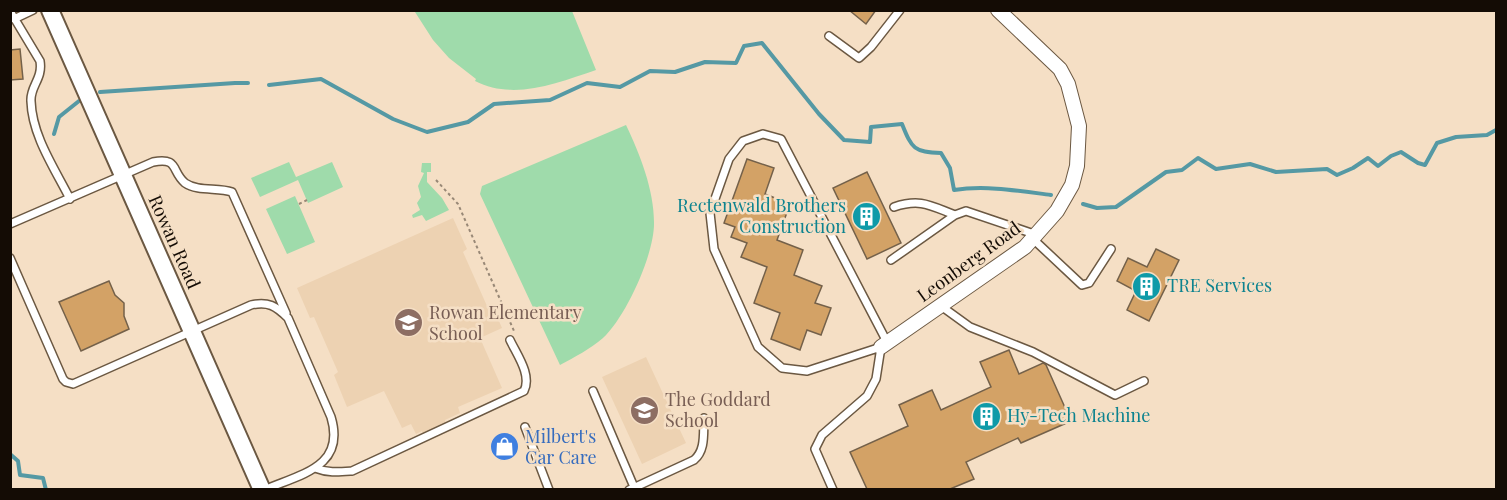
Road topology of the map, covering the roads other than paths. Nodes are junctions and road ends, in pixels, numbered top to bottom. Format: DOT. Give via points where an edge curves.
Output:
graph roads {
  1 [pos="33,10"];
  2 [pos="50,10"];
  3 [pos="900,10"];
  4 [pos="999,11"];
  5 [pos="12,15"];
  6 [pos="830,36"];
  7 [pos="123,175"];
  8 [pos="69,199"];
  9 [pos="894,207"];
  10 [pos="955,215"];
  11 [pos="10,224"];
  12 [pos="1035,237"];
  13 [pos="1111,249"];
  14 [pos="10,258"];
  15 [pos="891,260"];
  16 [pos="941,306"];
  17 [pos="288,318"];
  18 [pos="191,331"];
  19 [pos="510,340"];
  20 [pos="884,345"];
  21 [pos="1144,381"];
  22 [pos="594,392"];
  23 [pos="704,418"];
  24 [pos="525,427"];
  25 [pos="315,468"];
  26 [pos="632,488"];
  27 [pos="263,489"];
  28 [pos="549,489"];
  29 [pos="833,489"];
  1 -- 5 [label="lane"];
  2 -- 7 [label="street, Rowan Road"];
  3 -- 6 [label="lane" via="859,58"];
  4 -- 12 [label="street, Leonberg Road" via="1060,69 1079,126 1072,185 1065,201"];
  5 -- 8 [label="lane" via="40,61 42,70 30,100 43,145"];
  7 -- 8 [label="lane"];
  7 -- 17 [label="lane" via="164,160 194,187 232,192"];
  7 -- 18 [label="street, Rowan Road"];
  8 -- 11 [label="lane"];
  9 -- 10 [label="lane" via="922,203"];
  10 -- 12 [label="lane" via="966,211"];
  10 -- 15 [label="lane"];
  12 -- 13 [label="lane" via="1082,285 1089,283"];
  12 -- 16 [label="street, Leonberg Road"];
  14 -- 18 [label="lane" via="66,382 73,384"];
  16 -- 20 [label="street, Leonberg Road"];
  16 -- 21 [label="lane" via="970,327 1032,352 1114,395"];
  17 -- 18 [label="lane" via="272,304 261,302"];
  17 -- 25 [label="lane" via="336,432 328,457"];
  18 -- 27 [label="street, Rowan Road"];
  19 -- 25 [label="lane" via="527,376 524,391 352,471 336,473"];
  20 -- 20 [label="lane" via="781,139 763,134 742,141 729,159 710,213 714,249 758,347 782,368 807,370"];
  20 -- 29 [label="lane" via="876,379 867,396 822,435 816,449"];
  22 -- 26 [label="lane"];
  23 -- 26 [label="lane" via="701,454"];
  24 -- 28 [label="lane"];
  25 -- 27 [label="lane"];
}
